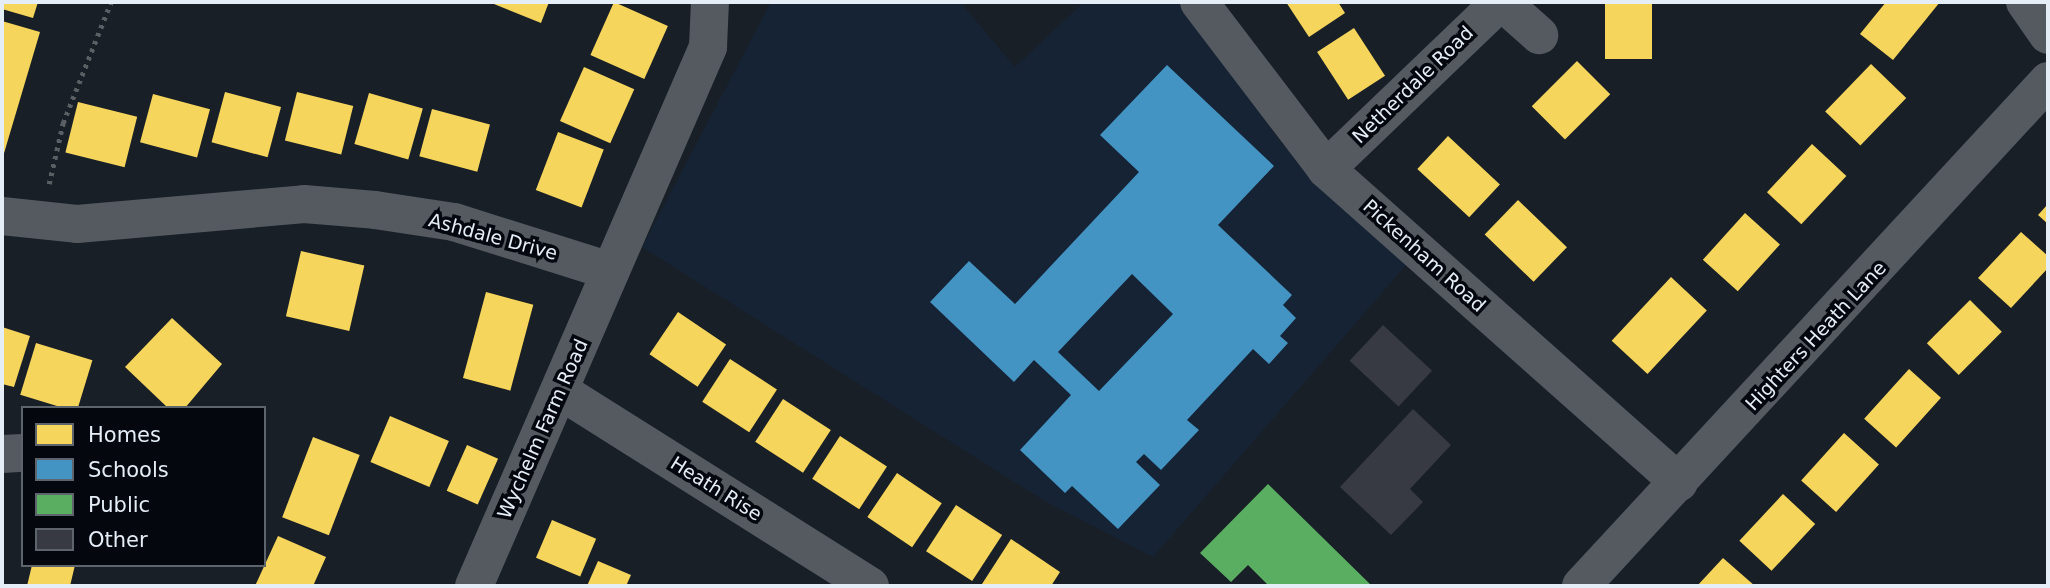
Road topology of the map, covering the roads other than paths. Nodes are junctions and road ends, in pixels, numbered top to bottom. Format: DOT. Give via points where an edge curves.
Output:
graph roads {
  1 [pos="710,2"];
  2 [pos="1199,2"];
  3 [pos="1501,2"];
  4 [pos="2025,2"];
  5 [pos="1539,35"];
  6 [pos="2048,35"];
  7 [pos="2048,81"];
  8 [pos="1326,169"];
  9 [pos="2,216"];
  10 [pos="610,271"];
  11 [pos="562,392"];
  12 [pos="21,453"];
  13 [pos="2,454"];
  14 [pos="1679,482"];
  15 [pos="474,586"];
  16 [pos="870,586"];
  17 [pos="1581,586"];
  1 -- 10 [label="street" via="708,47"];
  2 -- 8 [label="street, Pickenham Road"];
  3 -- 5 [label="street, Netherdale Road"];
  3 -- 8 [label="street, Netherdale Road"];
  4 -- 6 [label="street"];
  7 -- 14 [label="street, Highters Heath Lane"];
  8 -- 14 [label="street, Pickenham Road"];
  9 -- 10 [label="street, Ashdale Drive" via="40,223 304,204 351,208 454,222"];
  10 -- 11 [label="street, Wychelm Farm Road"];
  11 -- 15 [label="street, Wychelm Farm Road"];
  11 -- 16 [label="street, Heath Rise"];
  12 -- 13 [label="street"];
  14 -- 17 [label="street, Highters Heath Lane"];
}
